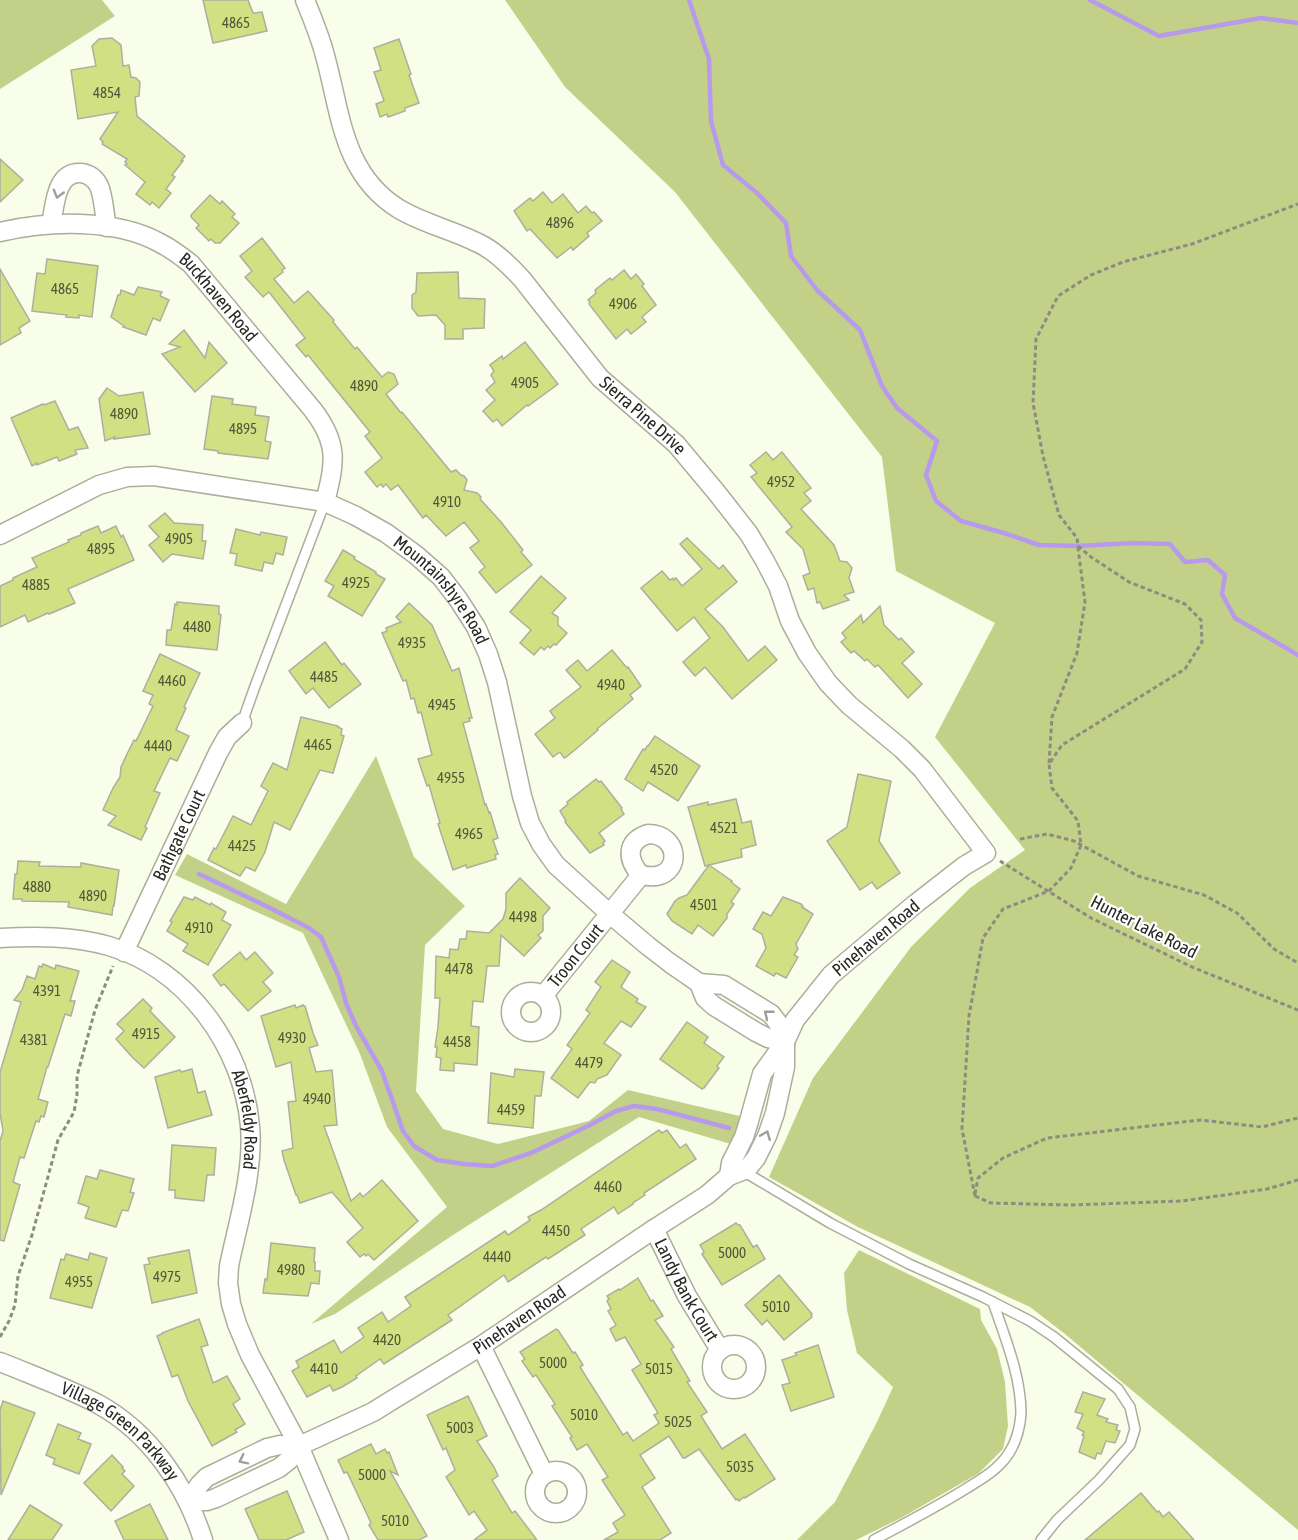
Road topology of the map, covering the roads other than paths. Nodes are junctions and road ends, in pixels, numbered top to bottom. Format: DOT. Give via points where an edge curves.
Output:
graph roads {
  1 [pos="305,0"];
  2 [pos="51,224"];
  3 [pos="107,227"];
  4 [pos="0,232"];
  5 [pos="325,502"];
  6 [pos="0,535"];
  7 [pos="242,723"];
  8 [pos="986,853"];
  9 [pos="641,875"];
  10 [pos="610,914"];
  11 [pos="0,938"];
  12 [pos="118,959"];
  13 [pos="543,996"];
  14 [pos="785,1041"];
  15 [pos="736,1174"];
  16 [pos="654,1229"];
  17 [pos="993,1302"];
  18 [pos="481,1346"];
  19 [pos="720,1350"];
  20 [pos="0,1362"];
  21 [pos="299,1446"];
  22 [pos="544,1474"];
  23 [pos="188,1501"];
  24 [pos="203,1540"];
  25 [pos="339,1540"];
  26 [pos="874,1540"];
  27 [pos="1041,1540"];
  1 -- 8 [label="street, Sierra Pine Drive" via="324,52 344,132 366,180 399,209 484,246 508,264 600,378 676,444 749,534 774,578 790,621 828,683 922,769"];
  2 -- 3 [label="street, Buckhaven Road"];
  3 -- 2 [label="street, one-way" via="98,185 91,176 79,173 69,175 60,185"];
  2 -- 4 [label="street, Buckhaven Road"];
  3 -- 5 [label="street, Buckhaven Road" via="158,242 191,264 313,410 328,434 334,459"];
  5 -- 6 [label="street, Mountainshyre Road" via="186,480 127,477 99,484"];
  5 -- 7 [label="lane"];
  5 -- 10 [label="street, Mountainshyre Road" via="386,533 441,577 458,599 476,627 497,682 530,823 556,865"];
  7 -- 12 [label="street, Bathgate Court" via="218,753"];
  8 -- 14 [label="street, Pinehaven Road" via="914,905 831,975 795,1020"];
  9 -- 10 [label="street, Troon Court"];
  10 -- 13 [label="street, Troon Court"];
  10 -- 14 [label="street, Mountainshyre Road" via="699,983 724,985 771,1014"];
  11 -- 12 [label="street, Aberfeldy Road" via="68,938 111,946"];
  12 -- 21 [label="street, Aberfeldy Road" via="139,958 184,990 221,1036 244,1091 250,1127 249,1165 229,1266 231,1304 250,1355"];
  14 -- 15 [label="street, Pinehaven Road" via="762,1074 744,1137 731,1163"];
  15 -- 16 [label="street, Pinehaven Road"];
  15 -- 17 [label="lane" via="909,1264"];
  16 -- 18 [label="street, Pinehaven Road"];
  16 -- 19 [label="street, Landy Bank Court" via="687,1296"];
  17 -- 26 [label="lane" via="1014,1366 1021,1414 1017,1437 1008,1455 974,1484"];
  17 -- 27 [label="lane" via="1054,1337 1118,1389 1130,1407 1135,1429 1130,1445 1120,1457"];
  18 -- 21 [label="street, Pinehaven Road" via="373,1412"];
  18 -- 22 [label="street"];
  20 -- 23 [label="street, Village Green Parkway" via="70,1391 121,1420 158,1456"];
  21 -- 23 [label="street, Pinehaven Road" via="267,1448 207,1477"];
  21 -- 25 [label="street, Aberfeldy Road"];
  23 -- 24 [label="street, Village Green Parkway"];
}
